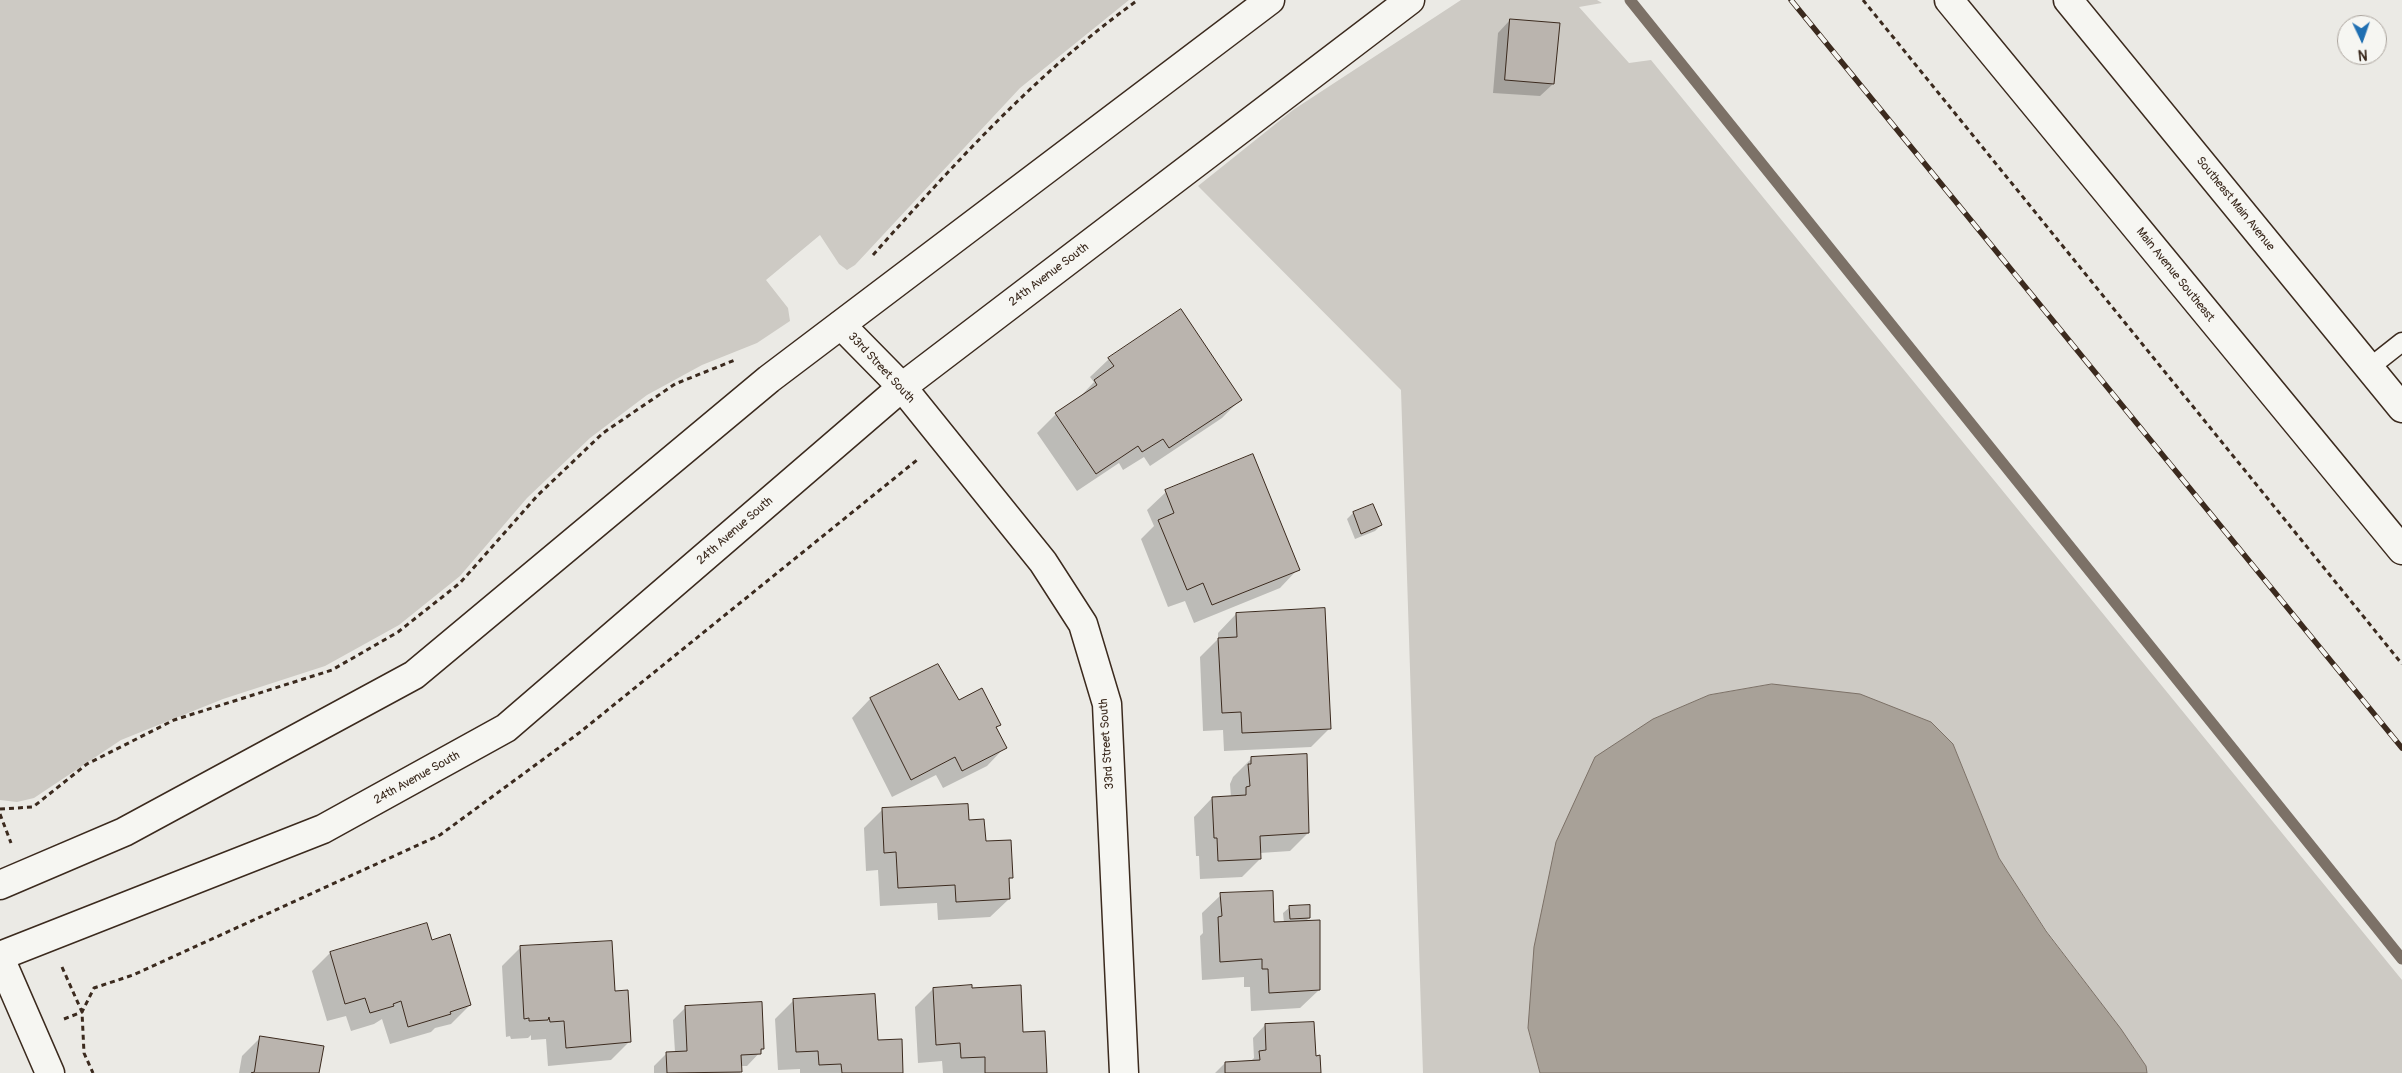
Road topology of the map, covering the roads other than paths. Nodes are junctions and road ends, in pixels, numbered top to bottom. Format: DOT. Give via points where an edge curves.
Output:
graph roads {
  1 [pos="1270,0"];
  2 [pos="1410,0"];
  3 [pos="1949,0"];
  4 [pos="2068,0"];
  5 [pos="841,325"];
  6 [pos="2402,342"];
  7 [pos="2369,368"];
  8 [pos="902,387"];
  9 [pos="2402,408"];
  10 [pos="2402,550"];
  11 [pos="0,885"];
  12 [pos="0,957"];
  13 [pos="50,1073"];
  14 [pos="1124,1073"];
  1 -- 5 [label="main road"];
  2 -- 8 [label="main road, 24th Avenue South"];
  3 -- 10 [label="main road, Main Avenue Southeast"];
  4 -- 7 [label="main road, Southeast Main Avenue"];
  5 -- 8 [label="main road, 33rd Street South"];
  5 -- 11 [label="main road" via="769,379 414,675 124,832"];
  6 -- 7 [label="lane"];
  7 -- 9 [label="main road, Southeast Main Avenue"];
  8 -- 12 [label="main road, 24th Avenue South" via="506,728 323,829"];
  8 -- 14 [label="main road, 33rd Street South" via="1043,562 1083,624 1107,704"];
  12 -- 13 [label="main road"];
}
